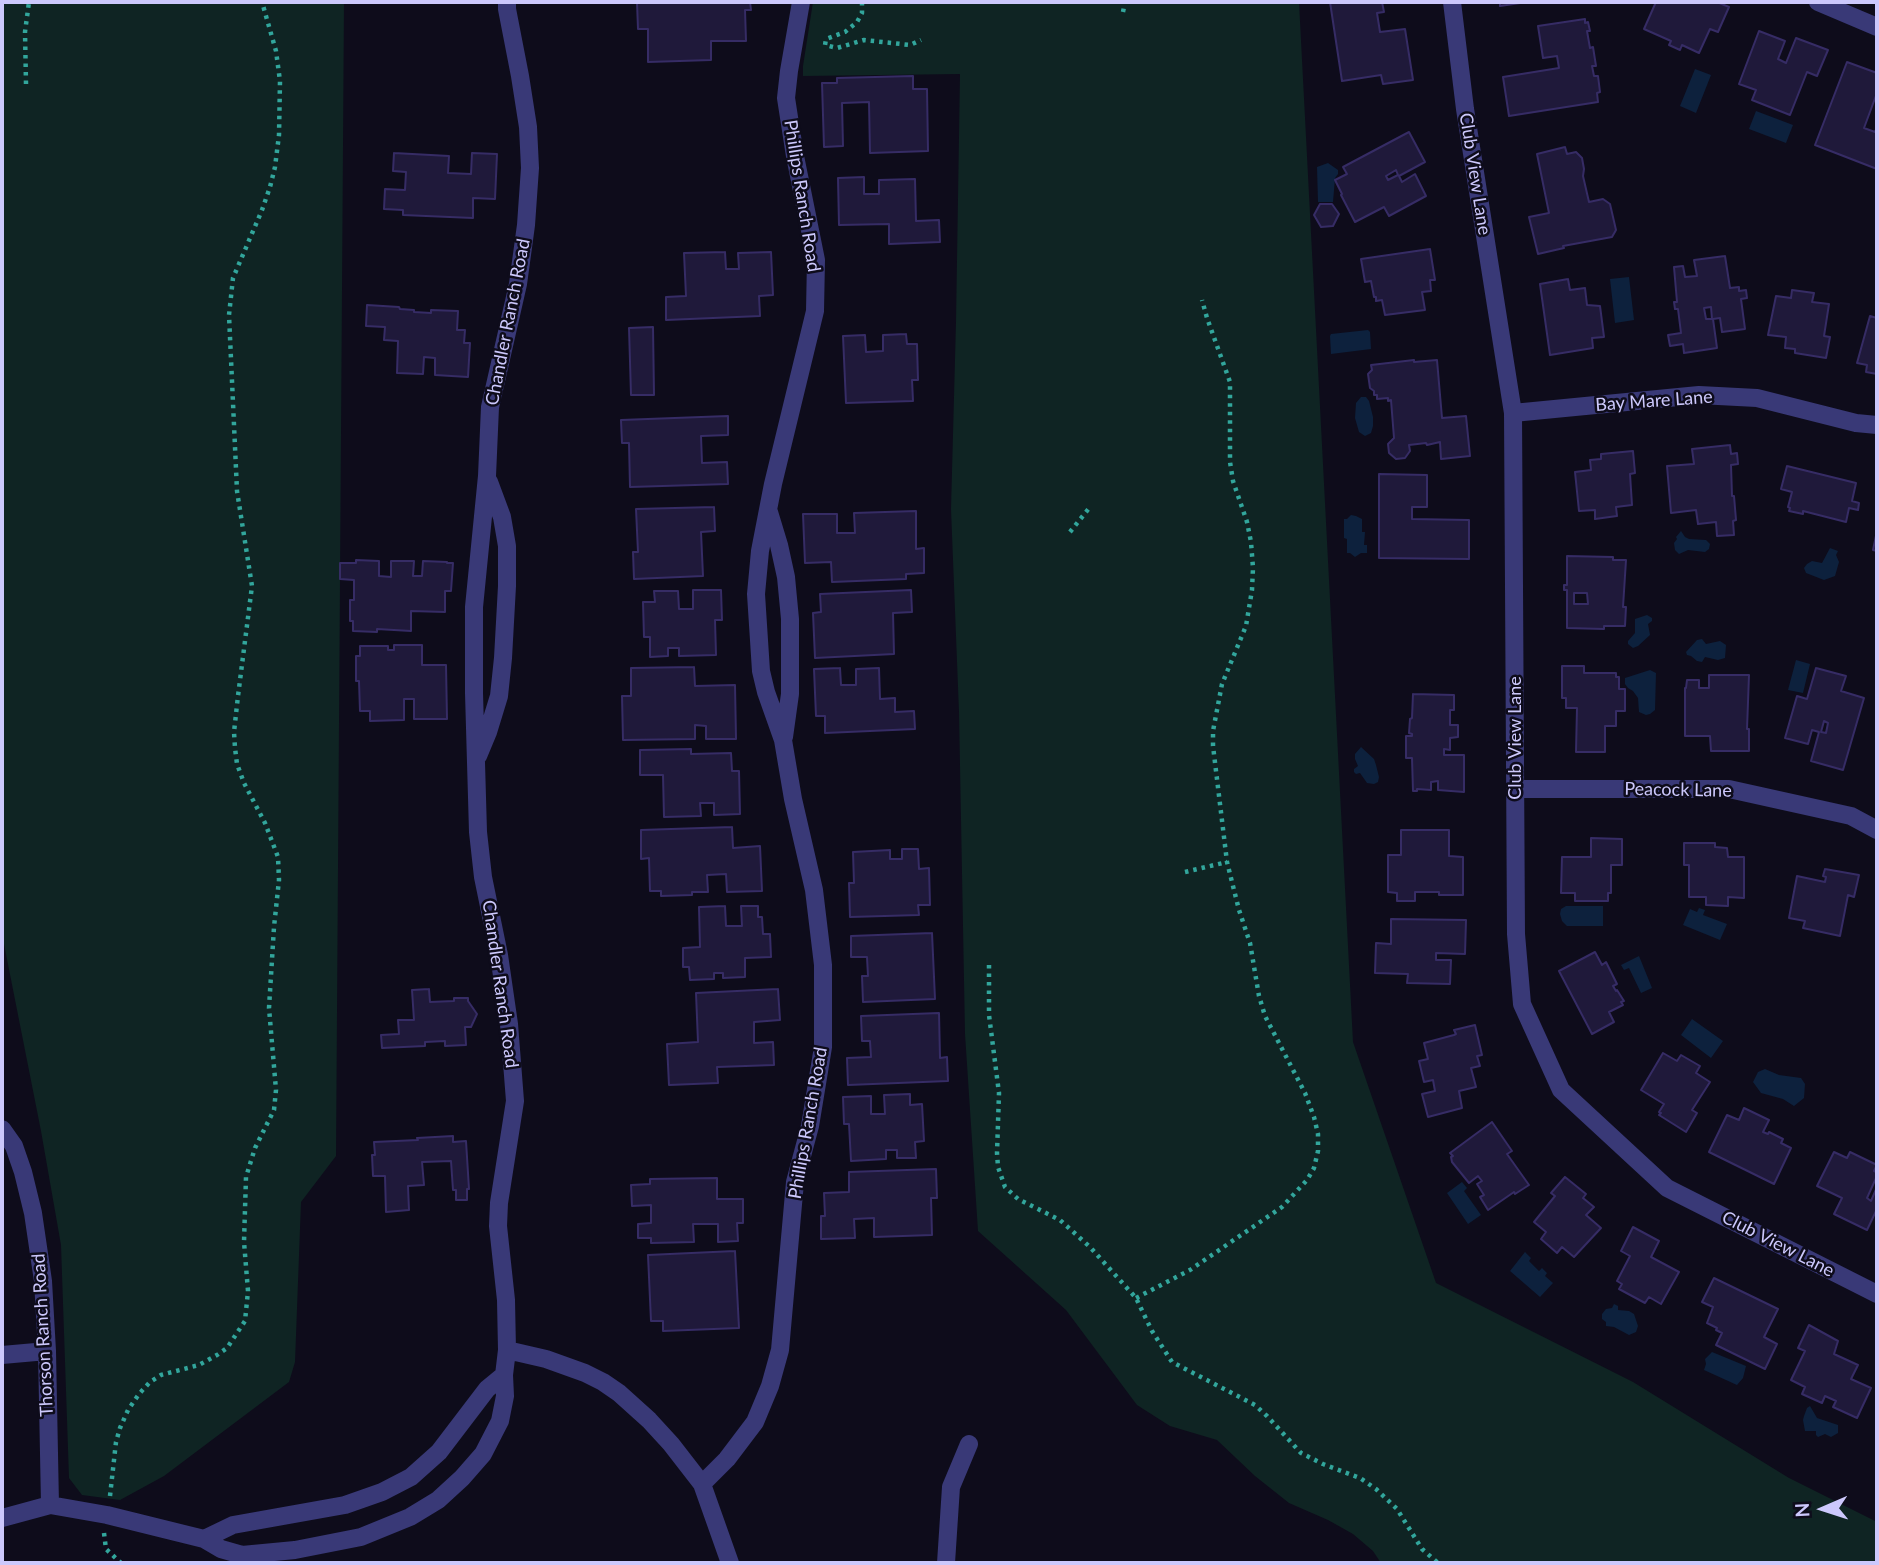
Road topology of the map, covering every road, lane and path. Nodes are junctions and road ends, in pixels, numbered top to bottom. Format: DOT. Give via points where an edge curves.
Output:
graph roads {
  1 [pos="29,2"];
  2 [pos="262,2"];
  3 [pos="507,2"];
  4 [pos="801,2"];
  5 [pos="862,2"];
  6 [pos="1125,2"];
  7 [pos="1452,2"];
  8 [pos="1818,2"];
  9 [pos="1123,12"];
  10 [pos="1877,27"];
  11 [pos="845,32"];
  12 [pos="921,40"];
  13 [pos="849,43"];
  14 [pos="26,84"];
  15 [pos="1202,300"];
  16 [pos="1513,413"];
  17 [pos="1877,425"];
  18 [pos="487,475"];
  19 [pos="1090,507"];
  20 [pos="769,512"];
  21 [pos="1070,532"];
  22 [pos="783,740"];
  23 [pos="477,760"];
  24 [pos="1515,789"];
  25 [pos="1877,830"];
  26 [pos="1227,862"];
  27 [pos="1185,872"];
  28 [pos="989,965"];
  29 [pos="2,1129"];
  30 [pos="1877,1294"];
  31 [pos="1136,1298"];
  32 [pos="507,1350"];
  33 [pos="47,1351"];
  34 [pos="2,1355"];
  35 [pos="504,1375"];
  36 [pos="969,1444"];
  37 [pos="702,1484"];
  38 [pos="50,1505"];
  39 [pos="107,1515"];
  40 [pos="2,1518"];
  41 [pos="204,1539"];
  42 [pos="121,1563"];
  43 [pos="730,1563"];
  44 [pos="946,1563"];
  45 [pos="1438,1563"];
  1 -- 14 [label="path"];
  2 -- 39 [label="path" via="280,81 279,135 270,187 233,278 229,315 237,491 252,586 234,732 237,764 278,858 270,1008 274,1110 246,1177 245,1321 217,1355 161,1375 139,1394 116,1442"];
  3 -- 18 [label="street, Chandler Ranch Road" via="528,127 530,168 518,284 490,407"];
  4 -- 20 [label="street, Phillips Ranch Road" via="786,98 816,260 815,310"];
  5 -- 11 [label="path" via="860,18"];
  6 -- 9 [label="path"];
  7 -- 16 [label="street, Club View Lane"];
  8 -- 10 [label="street"];
  11 -- 13 [label="path"];
  11 -- 13 [label="path" via="826,39 825,44 832,48"];
  12 -- 13 [label="path" via="910,45 870,40"];
  15 -- 26 [label="path" via="1230,382 1230,462 1247,522 1253,568 1246,626 1222,684 1213,731"];
  16 -- 17 [label="street, Bay Mare Lane" via="1699,395 1757,398"];
  16 -- 24 [label="street, Club View Lane"];
  18 -- 23 [label="street, Chandler Ranch Road" via="474,607"];
  18 -- 23 [label="street, Chandler Ranch Road" via="502,517 507,586 499,696"];
  19 -- 21 [label="path"];
  20 -- 22 [label="street, Phillips Ranch Road" via="786,577 790,619 790,694"];
  20 -- 22 [label="street, Phillips Ranch Road" via="756,594 759,649 766,692"];
  22 -- 37 [label="street, Phillips Ranch Road" via="814,890 823,965 823,1047 795,1182 780,1350 755,1422"];
  23 -- 32 [label="street, Chandler Ranch Road" via="479,843 508,1013 515,1101 498,1226"];
  24 -- 25 [label="street, Peacock Lane" via="1729,789 1851,816"];
  24 -- 30 [label="street, Club View Lane" via="1516,934 1522,1004 1561,1090 1667,1188"];
  26 -- 27 [label="path"];
  26 -- 31 [label="path" via="1265,1016 1305,1093 1318,1134 1318,1151 1307,1180 1282,1207 1231,1243"];
  28 -- 31 [label="path" via="1001,1178 1018,1199 1073,1230"];
  29 -- 33 [label="street, Thorson Ranch Road" via="14,1146 33,1213"];
  31 -- 45 [label="path" via="1172,1362 1255,1405 1301,1453 1376,1489"];
  32 -- 35 [label="street, Chandler Ranch Road"];
  32 -- 37 [label="street" via="547,1359 603,1382 649,1420"];
  33 -- 34 [label="street"];
  33 -- 38 [label="street, Thorson Ranch Road"];
  35 -- 41 [label="street" via="487,1389 439,1452 411,1477 345,1504 233,1525"];
  35 -- 41 [label="street, Chandler Ranch Road" via="500,1421 482,1454 438,1500 410,1517 360,1536 295,1550 242,1555"];
  36 -- 44 [label="street" via="951,1487"];
  37 -- 43 [label="street"];
  38 -- 39 [label="street, Chandler Ranch Road"];
  38 -- 40 [label="street, Chandler Ranch Road"];
  39 -- 41 [label="street, Chandler Ranch Road"];
  39 -- 42 [label="path" via="104,1542"];
}
